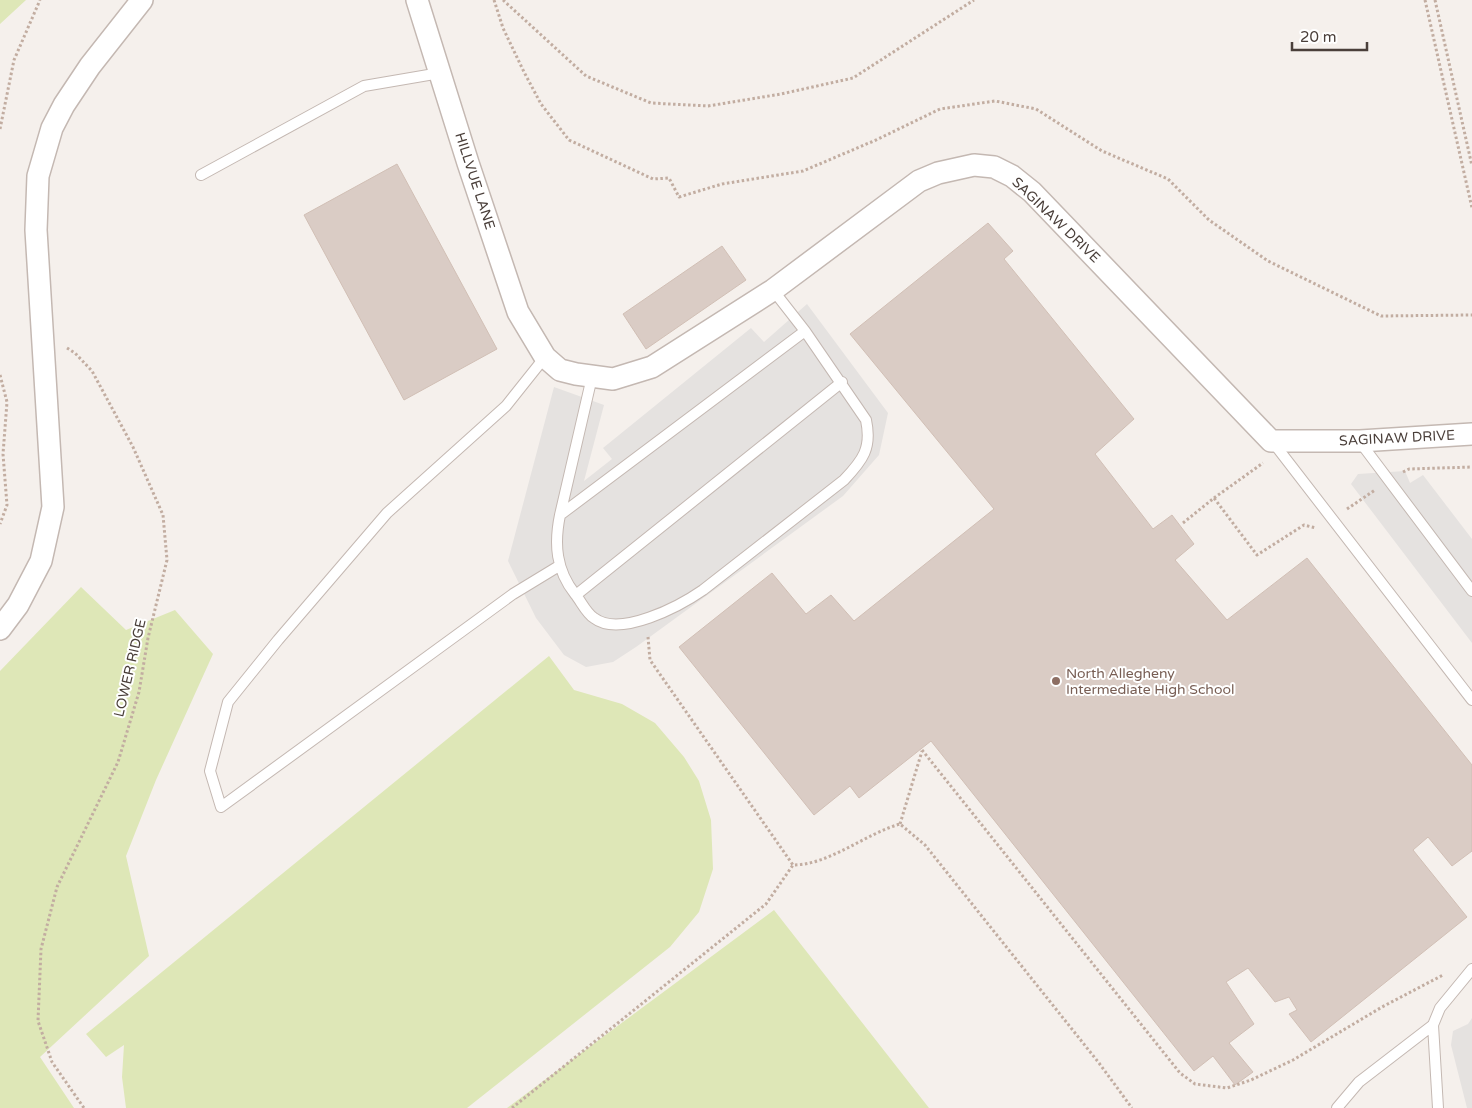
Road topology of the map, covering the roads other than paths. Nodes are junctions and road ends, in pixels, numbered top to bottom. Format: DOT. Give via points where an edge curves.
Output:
graph roads {
  1 [pos="142,0"];
  2 [pos="417,0"];
  3 [pos="440,73"];
  4 [pos="202,176"];
  5 [pos="773,290"];
  6 [pos="805,331"];
  7 [pos="545,357"];
  8 [pos="592,377"];
  9 [pos="842,382"];
  10 [pos="1472,434"];
  11 [pos="1360,441"];
  12 [pos="1275,446"];
  13 [pos="560,515"];
  14 [pos="559,566"];
  15 [pos="1472,591"];
  16 [pos="576,596"];
  17 [pos="0,629"];
  18 [pos="1472,700"];
  19 [pos="1472,969"];
  20 [pos="1432,1025"];
  21 [pos="1336,1108"];
  22 [pos="1438,1108"];
  1 -- 17 [label="street" via="64,105 43,153 36,199 53,507 41,561 18,605"];
  2 -- 3 [label="street, HILLVUE LANE"];
  3 -- 4 [label="lane" via="364,86"];
  3 -- 7 [label="street, HILLVUE LANE" via="518,312"];
  5 -- 6 [label="lane"];
  5 -- 8 [label="street, SAGINAW DRIVE" via="652,367 613,379"];
  5 -- 12 [label="street, SAGINAW DRIVE" via="919,181 956,168 974,165 994,167 1032,192"];
  6 -- 9 [label="lane"];
  6 -- 13 [label="lane"];
  7 -- 8 [label="street, SAGINAW DRIVE" via="560,370"];
  7 -- 14 [label="lane" via="506,406 387,513 228,702 210,771 221,807 513,594"];
  8 -- 13 [label="lane"];
  9 -- 16 [label="lane"];
  9 -- 16 [label="lane" via="866,420 869,436 858,465 844,480 704,590 646,619 622,625 606,624 593,618"];
  10 -- 11 [label="street, SAGINAW DRIVE"];
  11 -- 12 [label="street, SAGINAW DRIVE"];
  11 -- 15 [label="lane"];
  12 -- 18 [label="lane"];
  13 -- 14 [label="lane" via="556,536"];
  14 -- 16 [label="lane"];
  19 -- 20 [label="lane" via="1440,1008"];
  20 -- 21 [label="lane" via="1359,1082"];
  20 -- 22 [label="lane"];
}
